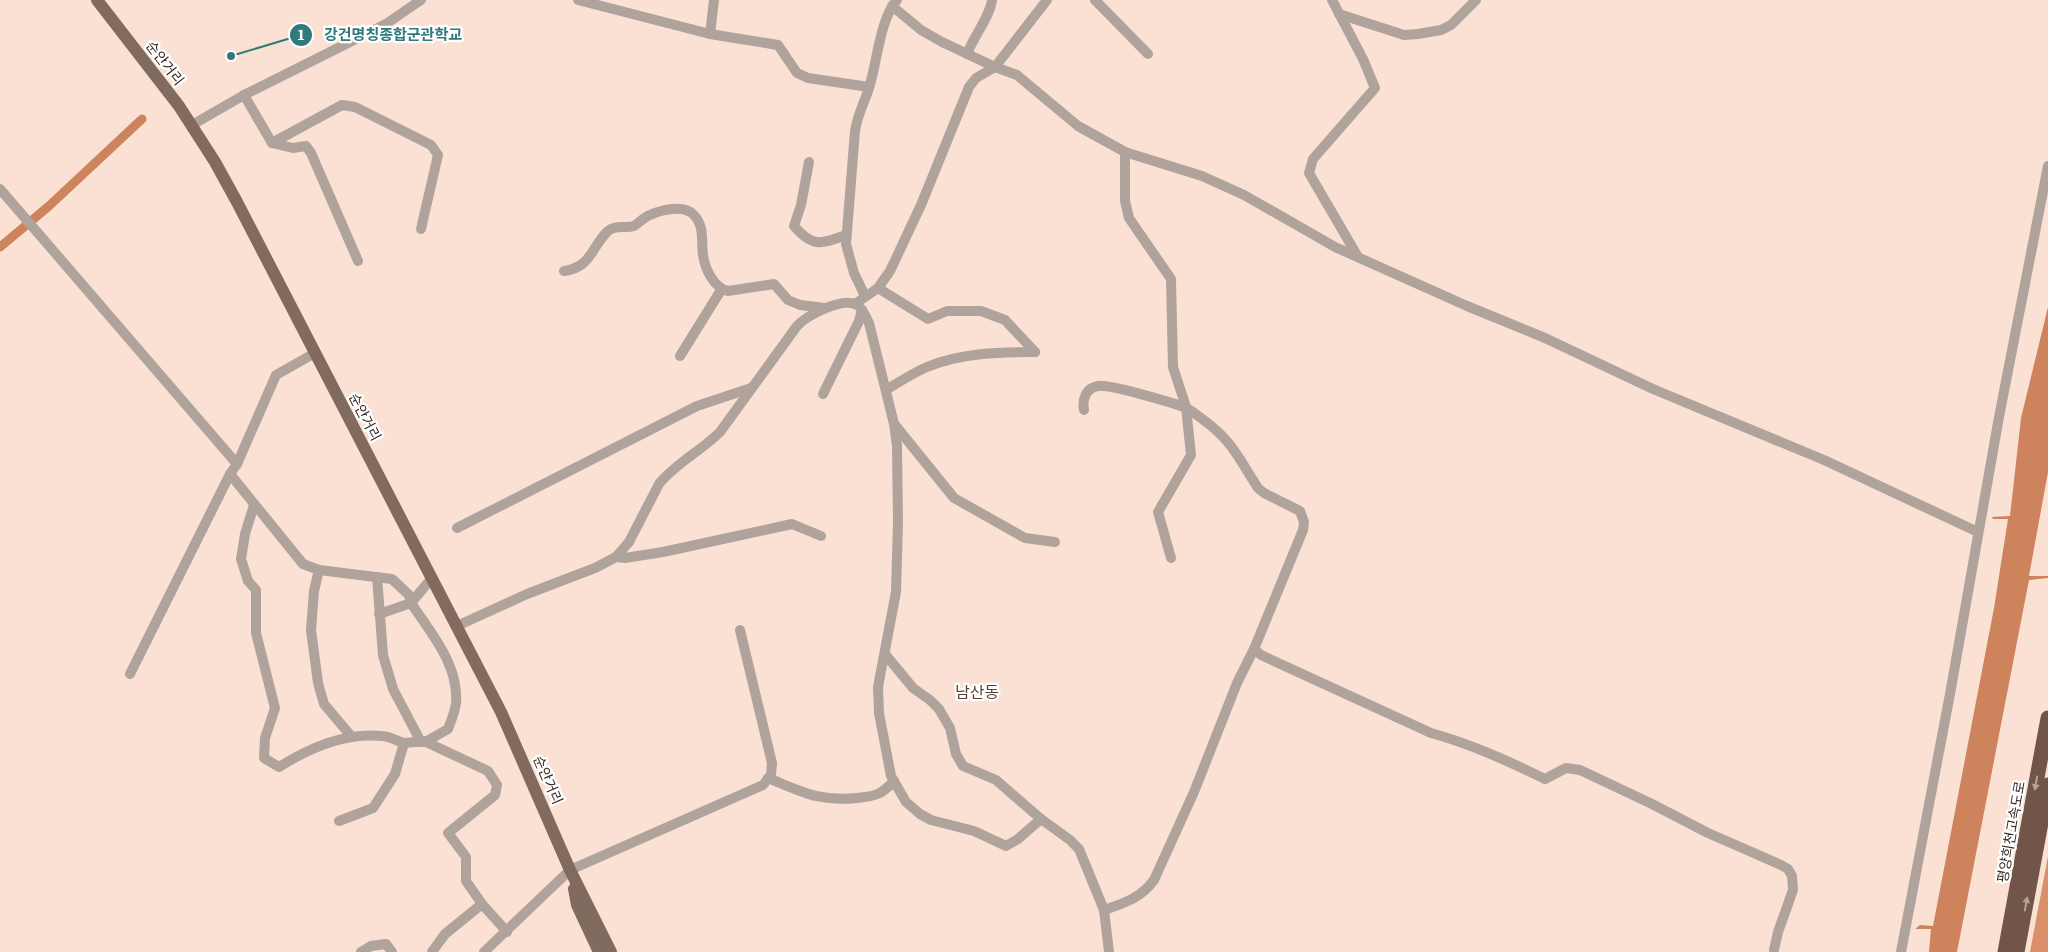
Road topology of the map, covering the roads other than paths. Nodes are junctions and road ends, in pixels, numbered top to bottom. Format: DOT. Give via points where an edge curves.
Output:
graph roads {
  1 [pos="97,0"];
  2 [pos="421,0"];
  3 [pos="578,0"];
  4 [pos="714,0"];
  5 [pos="992,0"];
  6 [pos="1047,0"];
  7 [pos="1095,0"];
  8 [pos="1332,0"];
  9 [pos="1476,0"];
  10 [pos="895,3"];
  11 [pos="1339,14"];
  12 [pos="710,34"];
  13 [pos="966,54"];
  14 [pos="1148,54"];
  15 [pos="995,67"];
  16 [pos="869,87"];
  17 [pos="244,95"];
  18 [pos="192,125"];
  19 [pos="272,144"];
  20 [pos="1125,152"];
  21 [pos="810,162"];
  22 [pos="2048,166"];
  23 [pos="0,189"];
  24 [pos="422,229"];
  25 [pos="846,235"];
  26 [pos="1358,257"];
  27 [pos="358,261"];
  28 [pos="564,271"];
  29 [pos="878,288"];
  30 [pos="721,290"];
  31 [pos="865,296"];
  32 [pos="858,307"];
  33 [pos="826,308"];
  34 [pos="315,353"];
  35 [pos="680,356"];
  36 [pos="751,388"];
  37 [pos="886,390"];
  38 [pos="823,394"];
  39 [pos="1186,408"];
  40 [pos="1084,410"];
  41 [pos="894,424"];
  42 [pos="237,464"];
  43 [pos="230,474"];
  44 [pos="254,505"];
  45 [pos="456,528"];
  46 [pos="1978,532"];
  47 [pos="821,536"];
  48 [pos="1055,542"];
  49 [pos="616,557"];
  50 [pos="1171,558"];
  51 [pos="319,570"];
  52 [pos="377,577"];
  53 [pos="431,579"];
  54 [pos="412,603"];
  55 [pos="379,614"];
  56 [pos="457,626"];
  57 [pos="740,630"];
  58 [pos="1254,649"];
  59 [pos="885,654"];
  60 [pos="130,674"];
  61 [pos="2048,718"];
  62 [pos="350,736"];
  63 [pos="422,742"];
  64 [pos="404,743"];
  65 [pos="768,778"];
  66 [pos="894,782"];
  67 [pos="2048,785"];
  68 [pos="1041,820"];
  69 [pos="339,821"];
  70 [pos="570,870"];
  71 [pos="482,904"];
  72 [pos="1104,910"];
  73 [pos="507,932"];
  74 [pos="1774,950"];
  75 [pos="361,952"];
  76 [pos="392,952"];
  77 [pos="432,952"];
  78 [pos="484,952"];
  79 [pos="599,952"];
  80 [pos="611,952"];
  81 [pos="1109,952"];
  82 [pos="1901,952"];
  83 [pos="2005,952"];
  84 [pos="2017,952"];
  1 -- 18 [label="main road, 순안거리"];
  2 -- 17 [label="street" via="386,24"];
  3 -- 12 [label="street"];
  4 -- 12 [label="street"];
  5 -- 13 [label="street"];
  6 -- 15 [label="street"];
  7 -- 14 [label="street"];
  8 -- 11 [label="street"];
  9 -- 11 [label="street" via="1451,25 1418,34 1404,35"];
  10 -- 13 [label="street" via="921,30"];
  10 -- 16 [label="street"];
  11 -- 26 [label="street" via="1375,88 1313,159 1310,173"];
  12 -- 16 [label="street" via="778,45 797,73 808,78"];
  13 -- 15 [label="street"];
  15 -- 20 [label="street" via="1017,75 1078,126"];
  15 -- 29 [label="street" via="976,78 963,97 921,205 890,271"];
  16 -- 25 [label="street" via="856,120"];
  17 -- 18 [label="street"];
  17 -- 19 [label="street"];
  18 -- 34 [label="main road, 순안거리" via="232,193"];
  19 -- 24 [label="street" via="342,105 355,107 431,145 438,155"];
  19 -- 27 [label="street" via="292,148 306,146"];
  20 -- 26 [label="street" via="1202,176"];
  20 -- 39 [label="street" via="1125,201 1129,218 1171,278 1173,367"];
  21 -- 25 [label="street" via="794,226 812,242 822,243"];
  22 -- 46 [label="street"];
  23 -- 42 [label="street"];
  25 -- 31 [label="street" via="854,273"];
  26 -- 46 [label="street" via="1653,389 1824,460"];
  28 -- 30 [label="street" via="582,266 614,227 634,226 649,215 683,210 693,213 701,227 703,255"];
  29 -- 31 [label="street"];
  29 -- 37 [label="street" via="928,319 947,311 981,311 1005,320 1035,352 954,358 927,367"];
  30 -- 33 [label="street" via="728,292 774,284 788,300"];
  30 -- 35 [label="street"];
  31 -- 32 [label="street"];
  32 -- 33 [label="street" via="847,304"];
  32 -- 37 [label="street" via="869,323"];
  32 -- 38 [label="street" via="859,321"];
  33 -- 36 [label="street" via="803,319"];
  34 -- 42 [label="street" via="276,375"];
  34 -- 53 [label="main road, 순안거리"];
  36 -- 45 [label="street" via="697,406"];
  36 -- 49 [label="street" via="720,432 665,476 629,542"];
  37 -- 41 [label="street"];
  39 -- 40 [label="street" via="1124,390 1096,386 1086,394"];
  39 -- 50 [label="street" via="1191,455 1158,512"];
  39 -- 58 [label="street" via="1225,439 1258,488 1294,507 1303,516 1303,530"];
  41 -- 48 [label="street" via="954,498 1025,538"];
  41 -- 59 [label="street" via="897,582"];
  42 -- 43 [label="street"];
  43 -- 44 [label="street"];
  43 -- 60 [label="street"];
  44 -- 51 [label="street" via="303,564"];
  44 -- 62 [label="street" via="241,559 248,581 256,590 256,633 275,708 265,738 264,758 279,767 304,751"];
  46 -- 82 [label="street"];
  47 -- 49 [label="street" via="792,524 662,552"];
  49 -- 56 [label="street"];
  51 -- 52 [label="street"];
  51 -- 62 [label="street" via="311,630 318,683 324,704"];
  52 -- 54 [label="street" via="392,578 409,595"];
  52 -- 55 [label="street"];
  53 -- 54 [label="street"];
  53 -- 56 [label="main road, 순안거리"];
  54 -- 55 [label="street"];
  54 -- 63 [label="street" via="443,650 455,683 456,704 448,729"];
  55 -- 63 [label="street" via="383,655 393,689"];
  56 -- 70 [label="main road, 순안거리" via="501,712"];
  57 -- 65 [label="street" via="772,763"];
  58 -- 72 [label="street" via="1154,880 1134,899"];
  58 -- 74 [label="street" via="1431,733 1453,738 1546,779 1566,768 1580,770 1708,833 1782,865 1788,869 1794,883"];
  59 -- 66 [label="street" via="878,698"];
  59 -- 68 [label="street" via="914,688 939,709 950,728 956,754 963,766 996,780"];
  61 -- 83 [label="highway, 평양희천고속도로, one-way"];
  62 -- 64 [label="street" via="383,736"];
  63 -- 64 [label="street"];
  63 -- 71 [label="street" via="488,771 497,785 495,795 448,833 466,857 466,881"];
  64 -- 69 [label="street" via="395,774 374,808"];
  65 -- 66 [label="street" via="820,799 837,800 878,796"];
  65 -- 70 [label="street" via="763,785"];
  66 -- 68 [label="street" via="906,802 931,820 974,831 1006,846"];
  84 -- 67 [label="highway, 평양희천고속도로, one-way"];
  68 -- 72 [label="street" via="1079,849"];
  70 -- 73 [label="street"];
  70 -- 79 [label="main road, 순안거리" via="578,905"];
  70 -- 80 [label="main road, 순안거리"];
  71 -- 73 [label="street"];
  71 -- 77 [label="street" via="446,934"];
  72 -- 81 [label="street"];
  73 -- 78 [label="street"];
  75 -- 76 [label="street" via="370,946 386,944"];
}
